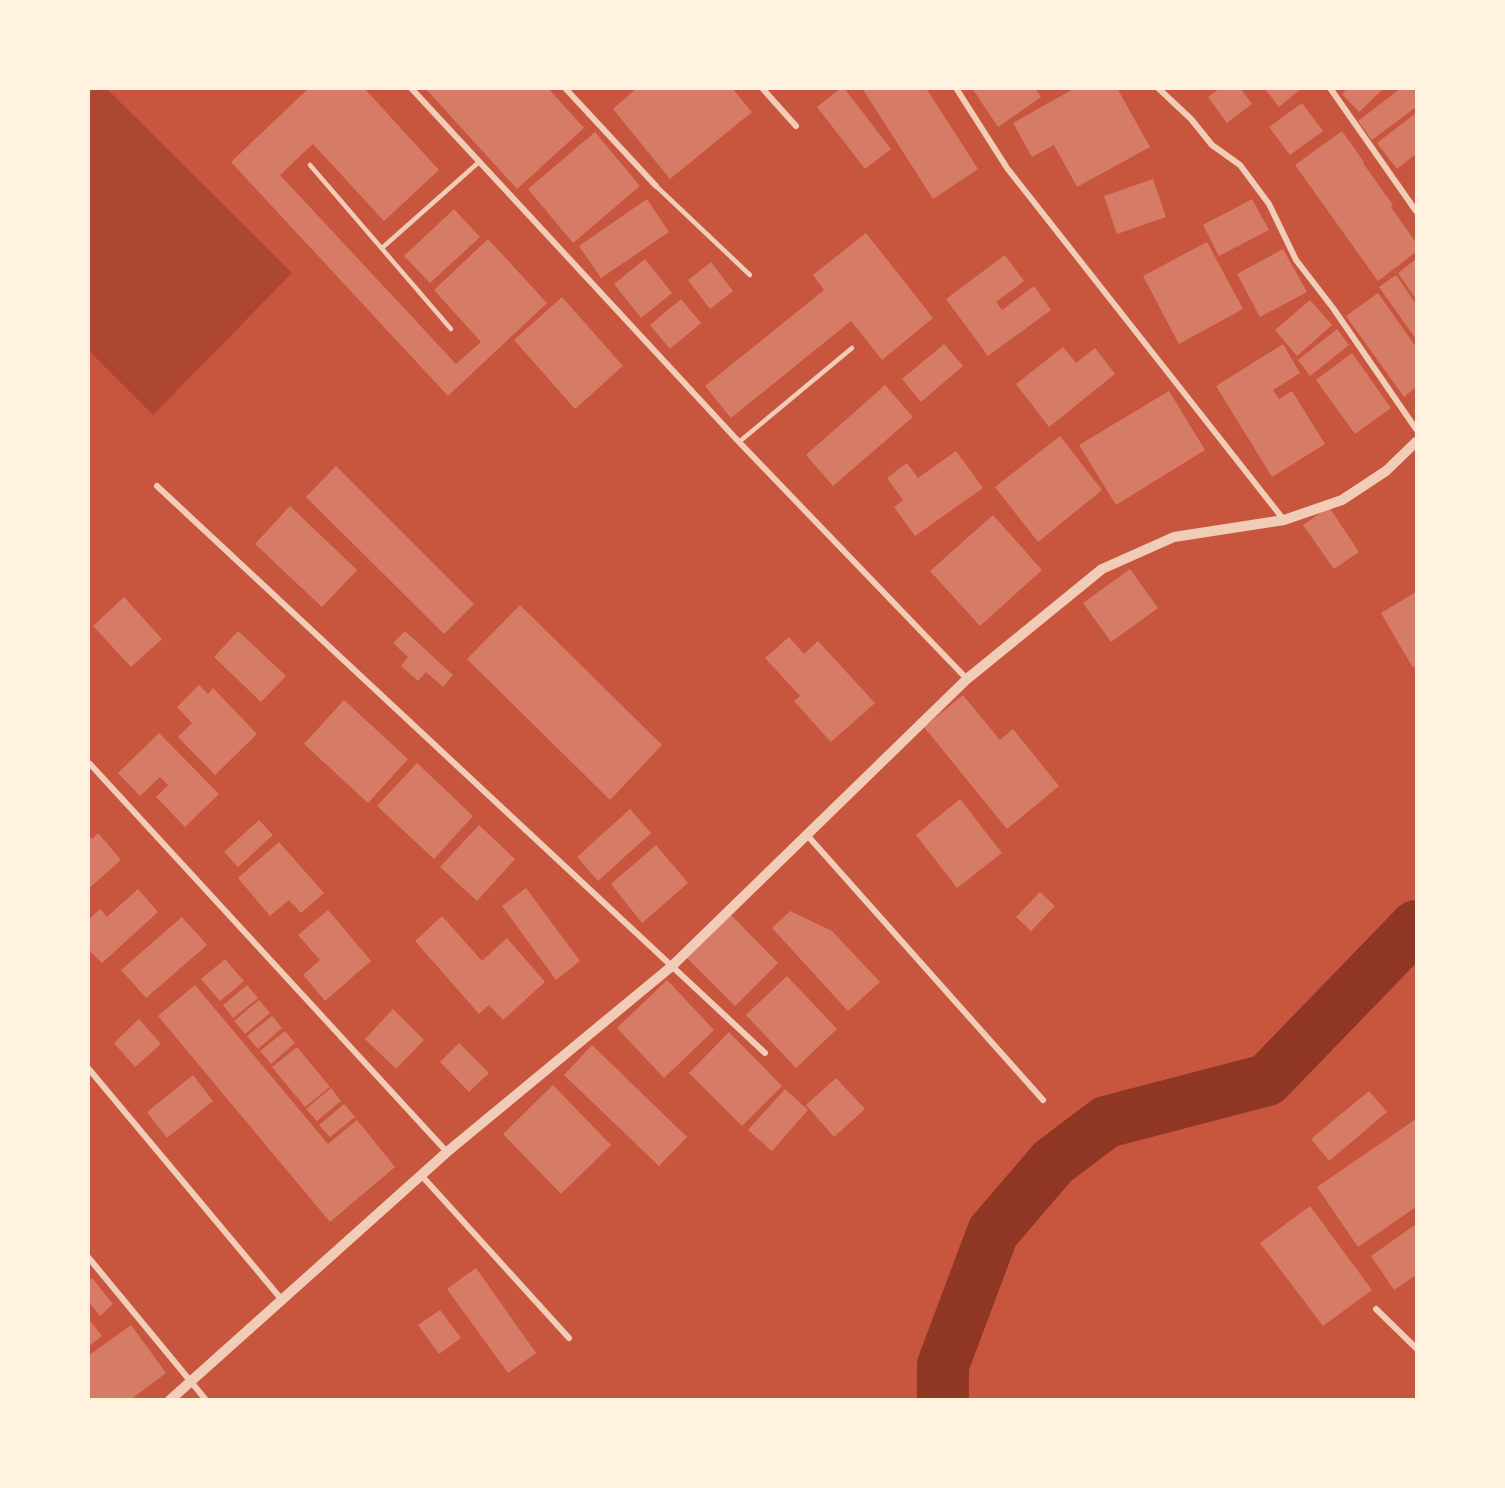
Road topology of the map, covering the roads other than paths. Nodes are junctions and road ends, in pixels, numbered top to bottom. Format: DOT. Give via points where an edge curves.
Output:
graph roads {
  1 [pos="411,88"];
  2 [pos="565,88"];
  3 [pos="762,88"];
  4 [pos="956,88"];
  5 [pos="1158,88"];
  6 [pos="1330,88"];
  7 [pos="796,126"];
  8 [pos="479,162"];
  9 [pos="310,165"];
  10 [pos="656,186"];
  11 [pos="1416,211"];
  12 [pos="382,248"];
  13 [pos="750,275"];
  14 [pos="451,329"];
  15 [pos="852,348"];
  16 [pos="1416,429"];
  17 [pos="739,442"];
  18 [pos="1416,442"];
  19 [pos="157,486"];
  20 [pos="1284,520"];
  21 [pos="967,679"];
  22 [pos="90,764"];
  23 [pos="807,835"];
  24 [pos="672,966"];
  25 [pos="765,1053"];
  26 [pos="88,1068"];
  27 [pos="1043,1100"];
  28 [pos="447,1152"];
  29 [pos="421,1175"];
  30 [pos="88,1257"];
  31 [pos="282,1300"];
  32 [pos="1376,1309"];
  33 [pos="569,1338"];
  34 [pos="1416,1348"];
  35 [pos="192,1382"];
  36 [pos="170,1400"];
  37 [pos="206,1400"];
  1 -- 8 [label="street"];
  2 -- 10 [label="street"];
  3 -- 7 [label="street"];
  4 -- 20 [label="street" via="1007,168"];
  5 -- 16 [label="street" via="1212,145 1240,165 1269,204 1296,260"];
  6 -- 11 [label="street"];
  8 -- 12 [label="lane"];
  8 -- 17 [label="street"];
  9 -- 12 [label="lane"];
  10 -- 13 [label="lane"];
  12 -- 14 [label="lane"];
  15 -- 17 [label="lane"];
  17 -- 21 [label="street"];
  18 -- 20 [label="street" via="1386,471 1342,500"];
  19 -- 24 [label="street"];
  20 -- 21 [label="street" via="1174,537 1102,569"];
  21 -- 23 [label="street"];
  22 -- 28 [label="street"];
  23 -- 24 [label="street"];
  23 -- 27 [label="street"];
  24 -- 25 [label="street"];
  24 -- 28 [label="street"];
  26 -- 31 [label="street"];
  28 -- 29 [label="street"];
  29 -- 31 [label="street"];
  29 -- 33 [label="street"];
  30 -- 35 [label="street"];
  31 -- 35 [label="street"];
  32 -- 34 [label="street"];
  35 -- 36 [label="street"];
  35 -- 37 [label="street"];
}
